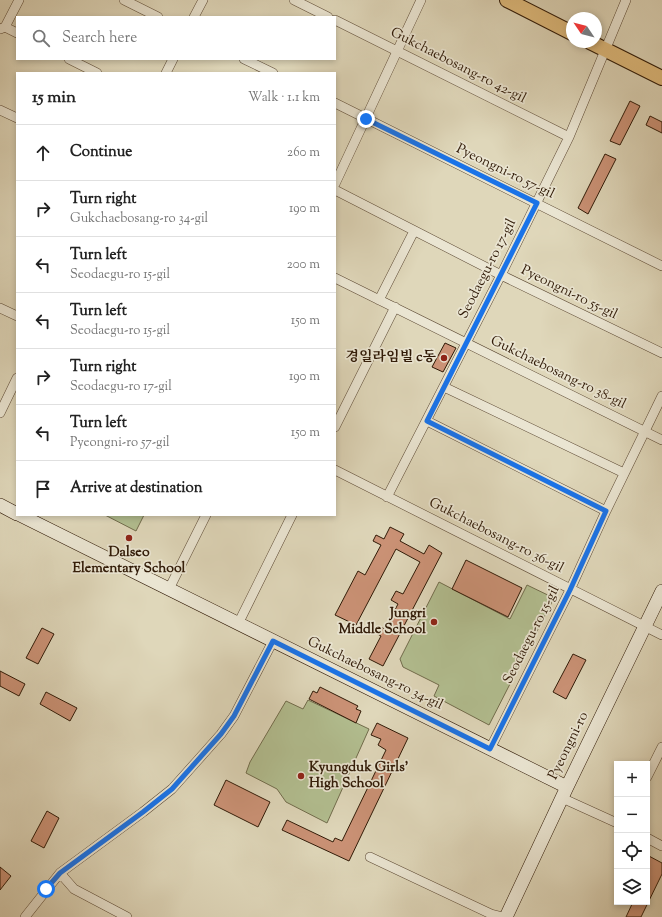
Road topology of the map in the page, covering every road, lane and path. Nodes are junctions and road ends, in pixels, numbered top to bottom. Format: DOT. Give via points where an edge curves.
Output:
graph roads {
  1 [pos="19,0"];
  2 [pos="124,0"];
  3 [pos="203,0"];
  4 [pos="294,0"];
  5 [pos="422,0"];
  6 [pos="507,0"];
  7 [pos="626,0"];
  8 [pos="156,16"];
  9 [pos="195,16"];
  10 [pos="326,16"];
  11 [pos="336,20"];
  12 [pos="3,28"];
  13 [pos="566,30"];
  14 [pos="16,33"];
  15 [pos="602,48"];
  16 [pos="606,50"];
  17 [pos="397,51"];
  18 [pos="71,60"];
  19 [pos="172,60"];
  20 [pos="246,60"];
  21 [pos="95,72"];
  22 [pos="166,72"];
  23 [pos="271,72"];
  24 [pos="662,78"];
  25 [pos="336,104"];
  26 [pos="0,110"];
  27 [pos="16,118"];
  28 [pos="366,119"];
  29 [pos="569,137"];
  30 [pos="336,182"];
  31 [pos="336,191"];
  32 [pos="537,203"];
  33 [pos="414,231"];
  34 [pos="662,266"];
  35 [pos="501,276"];
  36 [pos="336,279"];
  37 [pos="378,300"];
  38 [pos="394,307"];
  39 [pos="0,308"];
  40 [pos="16,316"];
  41 [pos="466,343"];
  42 [pos="662,353"];
  43 [pos="16,380"];
  44 [pos="444,387"];
  45 [pos="662,396"];
  46 [pos="0,413"];
  47 [pos="427,421"];
  48 [pos="336,426"];
  49 [pos="645,432"];
  50 [pos="662,440"];
  51 [pos="336,471"];
  52 [pos="624,473"];
  53 [pos="387,497"];
  54 [pos="0,505"];
  55 [pos="606,511"];
  56 [pos="16,513"];
  57 [pos="22,516"];
  58 [pos="206,516"];
  59 [pos="292,516"];
  60 [pos="169,589"];
  61 [pos="570,590"];
  62 [pos="662,591"];
  63 [pos="238,624"];
  64 [pos="645,626"];
  65 [pos="662,635"];
  66 [pos="273,641"];
  67 [pos="662,747"];
  68 [pos="490,749"];
  69 [pos="650,771"];
  70 [pos="564,792"];
  71 [pos="614,821"];
  72 [pos="650,840"];
  73 [pos="662,846"];
  74 [pos="370,857"];
  75 [pos="60,873"];
  76 [pos="25,917"];
  77 [pos="127,917"];
  78 [pos="503,917"];
  79 [pos="506,917"];
  1 -- 12 [label="street"];
  2 -- 8 [label="street"];
  3 -- 9 [label="street"];
  4 -- 10 [label="street"];
  5 -- 17 [label="street"];
  6 -- 13 [label="main road"];
  7 -- 16 [label="street, Seodaegu-ro 17-gil"];
  11 -- 17 [label="street, Gukchaebosang-ro 42-gil"];
  12 -- 14 [label="street"];
  15 -- 16 [label="main road"];
  16 -- 24 [label="main road"];
  16 -- 29 [label="street, Seodaegu-ro 17-gil"];
  17 -- 28 [label="street"];
  17 -- 29 [label="street, Gukchaebosang-ro 42-gil"];
  18 -- 21 [label="street"];
  19 -- 22 [label="street"];
  20 -- 23 [label="street"];
  25 -- 28 [label="street, Pyeongni-ro 57-gil"];
  26 -- 27 [label="street"];
  28 -- 30 [label="street"];
  28 -- 32 [label="street, Pyeongni-ro 57-gil"];
  29 -- 32 [label="street, Seodaegu-ro 17-gil"];
  31 -- 33 [label="street, Pyeongni-ro 55-gil"];
  32 -- 34 [label="street, Pyeongni-ro 57-gil"];
  32 -- 35 [label="street, Seodaegu-ro 17-gil"];
  33 -- 35 [label="street, Pyeongni-ro 55-gil"];
  33 -- 37 [label="street"];
  35 -- 41 [label="street, Seodaegu-ro 17-gil"];
  35 -- 42 [label="street, Pyeongni-ro 55-gil"];
  36 -- 37 [label="street, Gukchaebosang-ro 38-gil"];
  37 -- 38 [label="street, Gukchaebosang-ro 38-gil"];
  38 -- 41 [label="street, Gukchaebosang-ro 38-gil"];
  38 -- 48 [label="street"];
  39 -- 40 [label="street"];
  41 -- 44 [label="street, Seodaegu-ro 17-gil"];
  41 -- 49 [label="street, Gukchaebosang-ro 38-gil"];
  43 -- 46 [label="street"];
  44 -- 47 [label="street, Seodaegu-ro 17-gil"];
  44 -- 52 [label="street"];
  45 -- 49 [label="street, Seodaegu-ro 15-gil"];
  47 -- 53 [label="street, Seodaegu-ro 17-gil"];
  47 -- 55 [label="street"];
  49 -- 50 [label="street, Gukchaebosang-ro 38-gil"];
  49 -- 52 [label="street, Seodaegu-ro 15-gil"];
  51 -- 53 [label="street, Gukchaebosang-ro 36-gil"];
  52 -- 55 [label="street, Seodaegu-ro 15-gil"];
  53 -- 61 [label="street, Gukchaebosang-ro 36-gil"];
  54 -- 56 [label="main road"];
  55 -- 61 [label="street, Seodaegu-ro 15-gil"];
  57 -- 60 [label="main road, Gukchaebosang-ro 34-gil"];
  58 -- 60 [label="street"];
  59 -- 63 [label="street"];
  60 -- 63 [label="main road, Gukchaebosang-ro 34-gil"];
  61 -- 64 [label="street, Gukchaebosang-ro 36-gil"];
  61 -- 68 [label="street, Seodaegu-ro 15-gil"];
  62 -- 64 [label="main road, Pyeongni-ro"];
  63 -- 66 [label="main road, Gukchaebosang-ro 34-gil"];
  64 -- 65 [label="street, Gukchaebosang-ro 36-gil"];
  64 -- 70 [label="main road, Pyeongni-ro"];
  66 -- 68 [label="main road, Gukchaebosang-ro 34-gil"];
  66 -- 75 [label="street" via="234,716 172,789"];
  67 -- 69 [label="street"];
  68 -- 70 [label="main road, Gukchaebosang-ro 34-gil"];
  70 -- 71 [label="street"];
  70 -- 79 [label="main road, Pyeongni-ro"];
  72 -- 73 [label="street"];
  74 -- 78 [label="street" via="490,914"];
  75 -- 76 [label="street"];
  75 -- 77 [label="street" via="74,889"];
}
